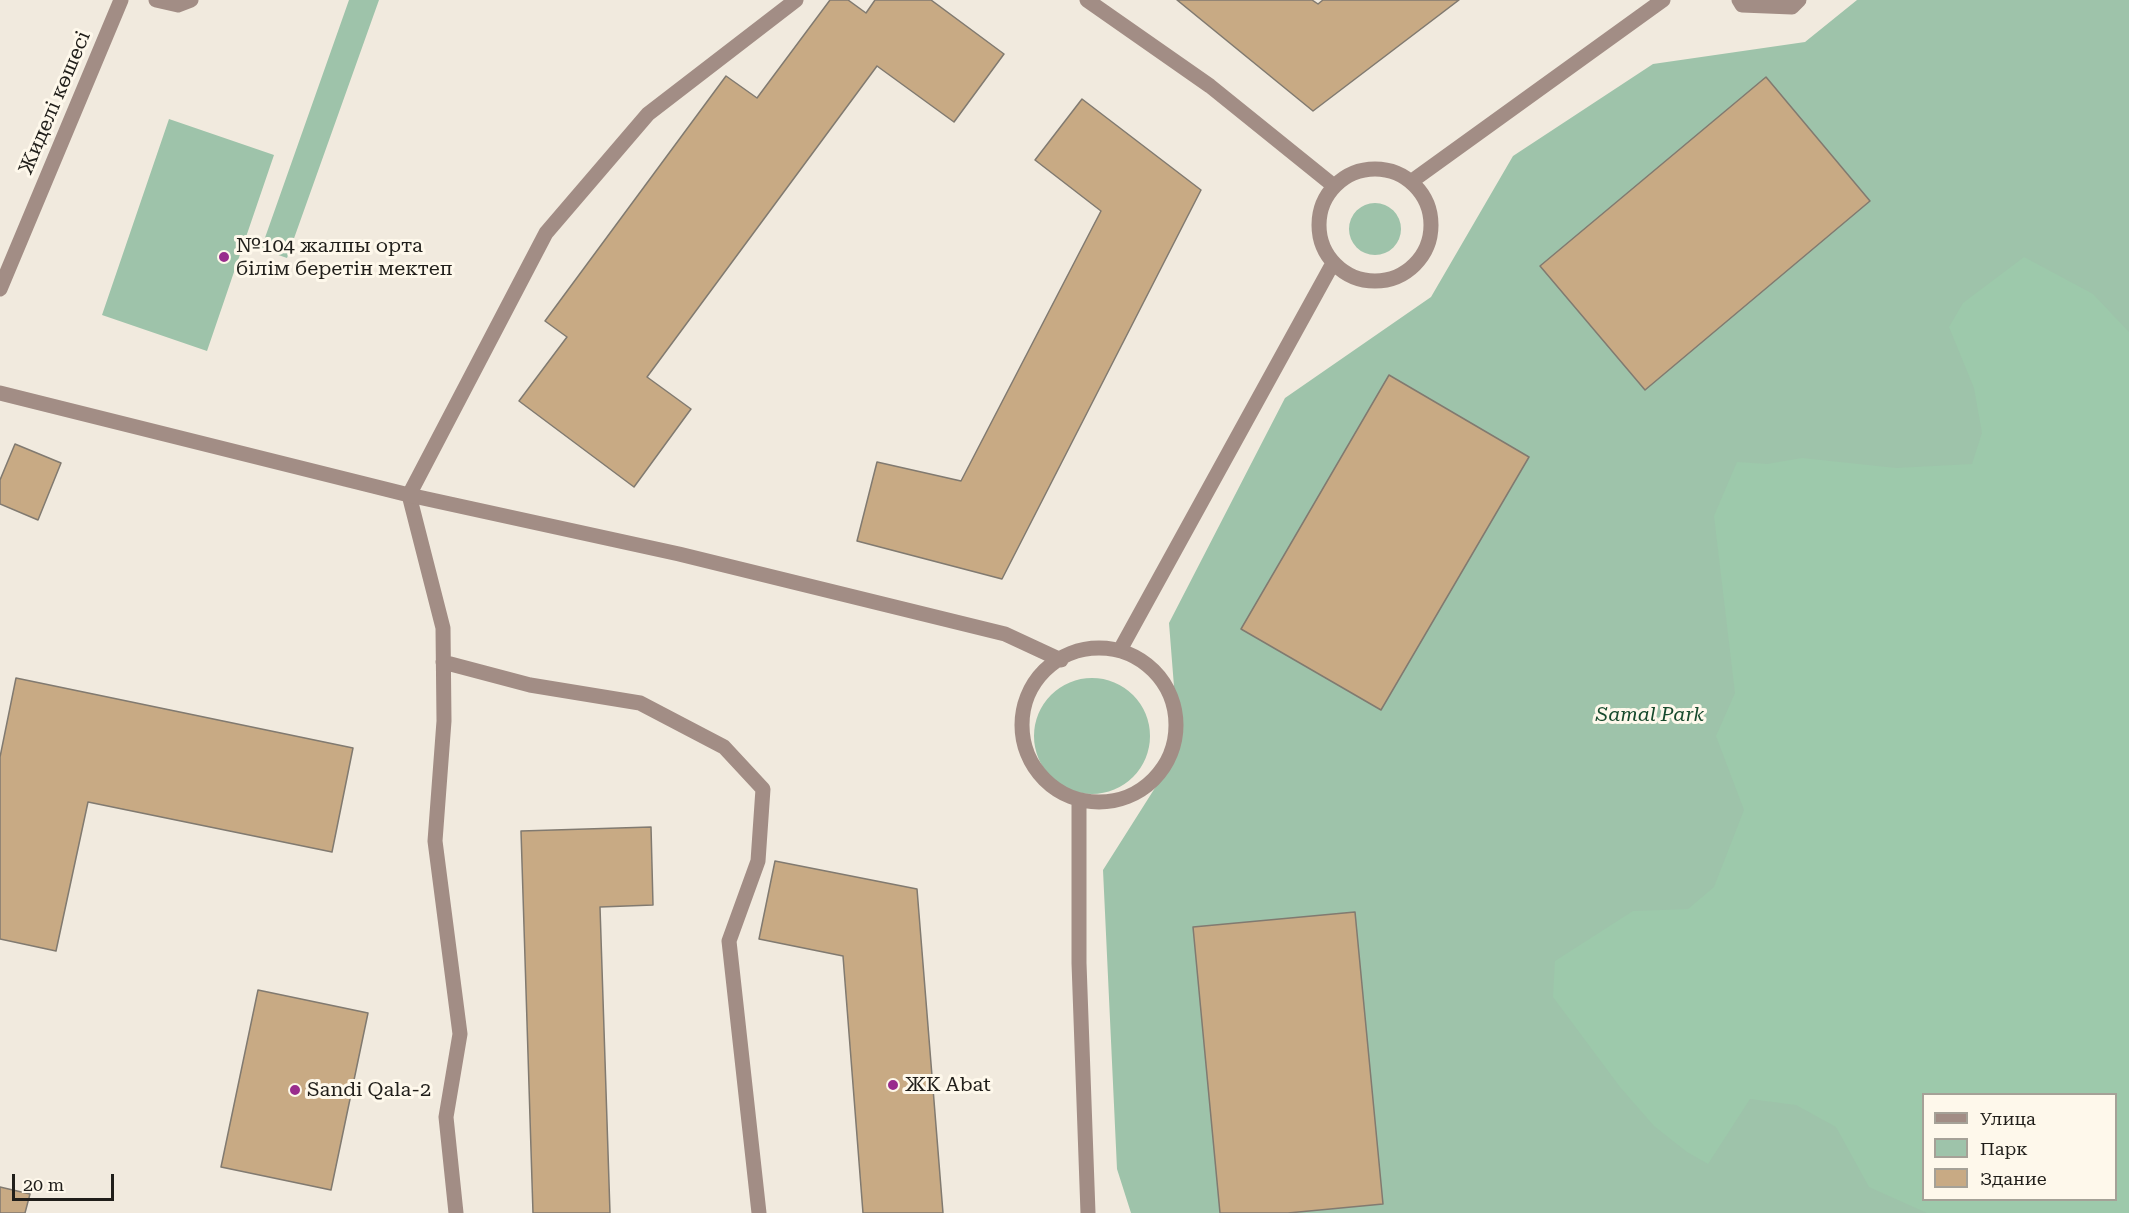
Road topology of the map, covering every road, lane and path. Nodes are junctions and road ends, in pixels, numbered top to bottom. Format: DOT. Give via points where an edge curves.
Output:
graph roads {
  1 [pos="121,0"];
  2 [pos="156,0"];
  3 [pos="191,0"];
  4 [pos="796,0"];
  5 [pos="1087,0"];
  6 [pos="1663,0"];
  7 [pos="1738,0"];
  8 [pos="1799,0"];
  9 [pos="1412,181"];
  10 [pos="1334,186"];
  11 [pos="1333,263"];
  12 [pos="0,289"];
  13 [pos="0,393"];
  14 [pos="409,495"];
  15 [pos="1120,650"];
  16 [pos="1061,660"];
  17 [pos="443,662"];
  18 [pos="1079,801"];
  19 [pos="456,1213"];
  20 [pos="759,1213"];
  21 [pos="1089,1213"];
  1 -- 12 [label="street, Жиделі көшесі"];
  2 -- 3 [label="street" via="178,5"];
  4 -- 14 [label="street" via="648,114 546,233"];
  5 -- 10 [label="street" via="1210,86"];
  6 -- 9 [label="street"];
  7 -- 8 [label="street" via="1742,5 1792,7"];
  9 -- 10 [label="street" via="1398,172 1364,169"];
  9 -- 11 [label="street" via="1428,203 1433,229 1425,254 1406,273 1381,282 1355,278"];
  10 -- 11 [label="street" via="1319,216 1324,249"];
  11 -- 15 [label="street"];
  13 -- 14 [label="street"];
  14 -- 16 [label="street" via="679,554 994,631"];
  14 -- 17 [label="street" via="443,628"];
  15 -- 16 [label="street" via="1079,650"];
  15 -- 18 [label="street" via="1155,670 1170,696 1175,705 1175,746 1155,781 1120,801"];
  16 -- 18 [label="street" via="1044,670 1023,705 1023,746 1044,781"];
  17 -- 19 [label="street" via="444,721 435,841 460,1034 446,1117"];
  17 -- 20 [label="street" via="530,685 640,704 724,747 763,789 758,861 729,941"];
  18 -- 21 [label="street" via="1079,963"];
}
